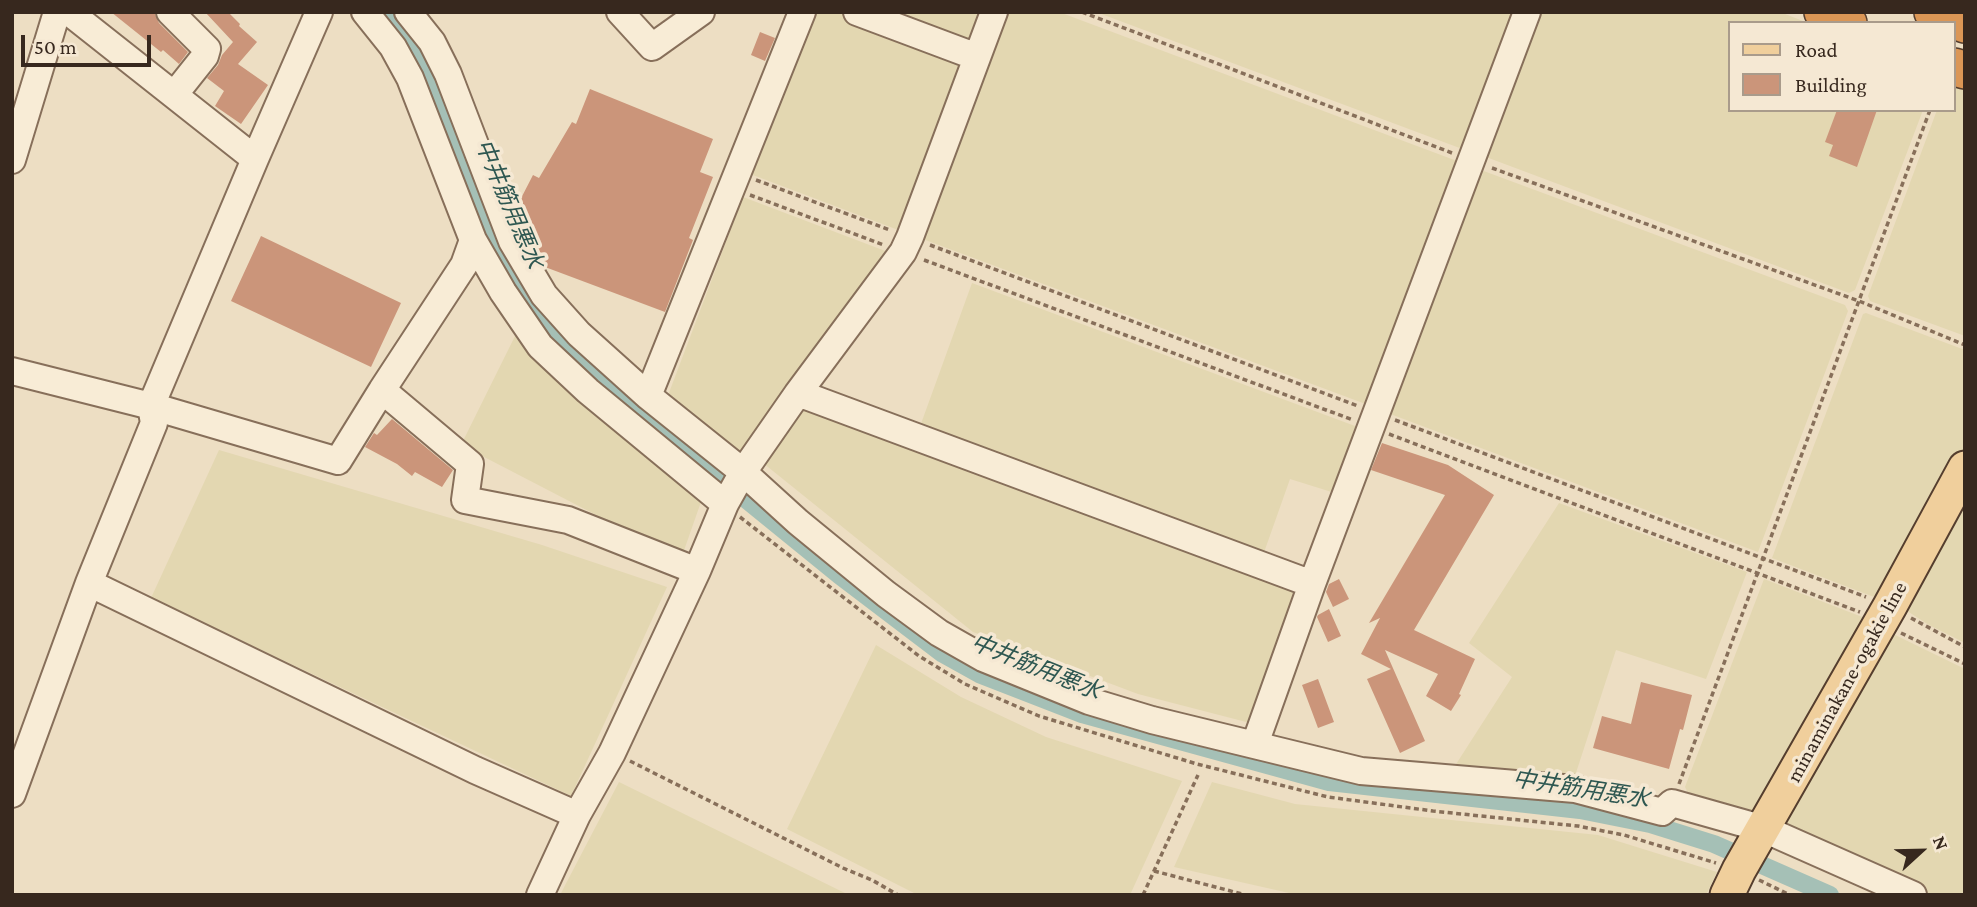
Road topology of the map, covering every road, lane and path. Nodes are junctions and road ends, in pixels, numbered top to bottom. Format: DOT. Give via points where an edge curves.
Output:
graph roads {
  1 [pos="57,12"];
  2 [pos="69,12"];
  3 [pos="170,12"];
  4 [pos="319,12"];
  5 [pos="365,12"];
  6 [pos="408,12"];
  7 [pos="620,12"];
  8 [pos="702,12"];
  9 [pos="802,12"];
  10 [pos="857,12"];
  11 [pos="994,12"];
  12 [pos="1082,12"];
  13 [pos="1527,12"];
  14 [pos="1823,12"];
  15 [pos="1933,12"];
  16 [pos="1843,21"];
  17 [pos="1965,24"];
  18 [pos="977,57"];
  19 [pos="174,95"];
  20 [pos="1929,112"];
  21 [pos="255,159"];
  22 [pos="12,160"];
  23 [pos="1471,160"];
  24 [pos="485,172"];
  25 [pos="738,173"];
  26 [pos="452,186"];
  27 [pos="910,237"];
  28 [pos="473,240"];
  29 [pos="1859,301"];
  30 [pos="1965,345"];
  31 [pos="12,371"];
  32 [pos="382,390"];
  33 [pos="798,393"];
  34 [pos="648,396"];
  35 [pos="151,407"];
  36 [pos="1376,413"];
  37 [pos="1965,468"];
  38 [pos="743,472"];
  39 [pos="725,504"];
  40 [pos="1763,558"];
  41 [pos="697,571"];
  42 [pos="89,583"];
  43 [pos="1312,584"];
  44 [pos="1890,606"];
  45 [pos="1965,648"];
  46 [pos="1255,744"];
  47 [pos="612,752"];
  48 [pos="1198,775"];
  49 [pos="12,794"];
  50 [pos="1672,803"];
  51 [pos="577,815"];
  52 [pos="1760,835"];
  53 [pos="1154,871"];
  54 [pos="1733,883"];
  55 [pos="540,895"];
  56 [pos="898,895"];
  57 [pos="1143,895"];
  58 [pos="1246,895"];
  59 [pos="1913,895"];
  1 -- 22 [label="street"];
  2 -- 19 [label="street"];
  3 -- 19 [label="street" via="207,49"];
  4 -- 21 [label="street"];
  5 -- 26 [label="street" via="410,78"];
  6 -- 24 [label="street" via="432,42 448,74"];
  7 -- 8 [label="street" via="652,47"];
  9 -- 25 [label="street"];
  10 -- 18 [label="street"];
  11 -- 18 [label="street"];
  12 -- 23 [label="path"];
  13 -- 23 [label="street"];
  14 -- 16 [label="highway"];
  15 -- 17 [label="highway"];
  18 -- 27 [label="street"];
  19 -- 21 [label="street"];
  20 -- 29 [label="path"];
  21 -- 35 [label="street"];
  23 -- 29 [label="path"];
  23 -- 36 [label="street"];
  24 -- 26 [label="street"];
  24 -- 34 [label="street" via="512,241 544,295 579,334"];
  25 -- 27 [label="path"];
  25 -- 34 [label="street"];
  26 -- 28 [label="street"];
  27 -- 33 [label="street"];
  27 -- 36 [label="path"];
  28 -- 32 [label="street" via="464,265"];
  28 -- 39 [label="street" via="540,346"];
  29 -- 30 [label="path"];
  29 -- 40 [label="path"];
  31 -- 35 [label="street"];
  32 -- 35 [label="street" via="338,461"];
  32 -- 41 [label="street" via="470,464 465,500 568,520"];
  33 -- 38 [label="street"];
  33 -- 43 [label="street"];
  34 -- 38 [label="street"];
  35 -- 42 [label="street" via="154,423"];
  36 -- 40 [label="path"];
  36 -- 43 [label="street"];
  37 -- 44 [label="main road, minaminakane-ogakie line"];
  38 -- 39 [label="street"];
  38 -- 46 [label="street" via="886,594 983,658 1089,701"];
  39 -- 41 [label="street"];
  40 -- 44 [label="path"];
  40 -- 50 [label="path"];
  41 -- 47 [label="street"];
  42 -- 49 [label="street"];
  42 -- 51 [label="street"];
  43 -- 46 [label="street"];
  44 -- 45 [label="path"];
  44 -- 52 [label="main road, minaminakane-ogakie line"];
  46 -- 50 [label="street" via="1361,771 1576,789 1662,812"];
  47 -- 51 [label="street"];
  47 -- 56 [label="path"];
  48 -- 53 [label="path"];
  50 -- 52 [label="street"];
  51 -- 55 [label="street"];
  52 -- 54 [label="main road, minaminakane-ogakie line"];
  52 -- 59 [label="street"];
  53 -- 57 [label="path"];
  53 -- 58 [label="path"];
}
